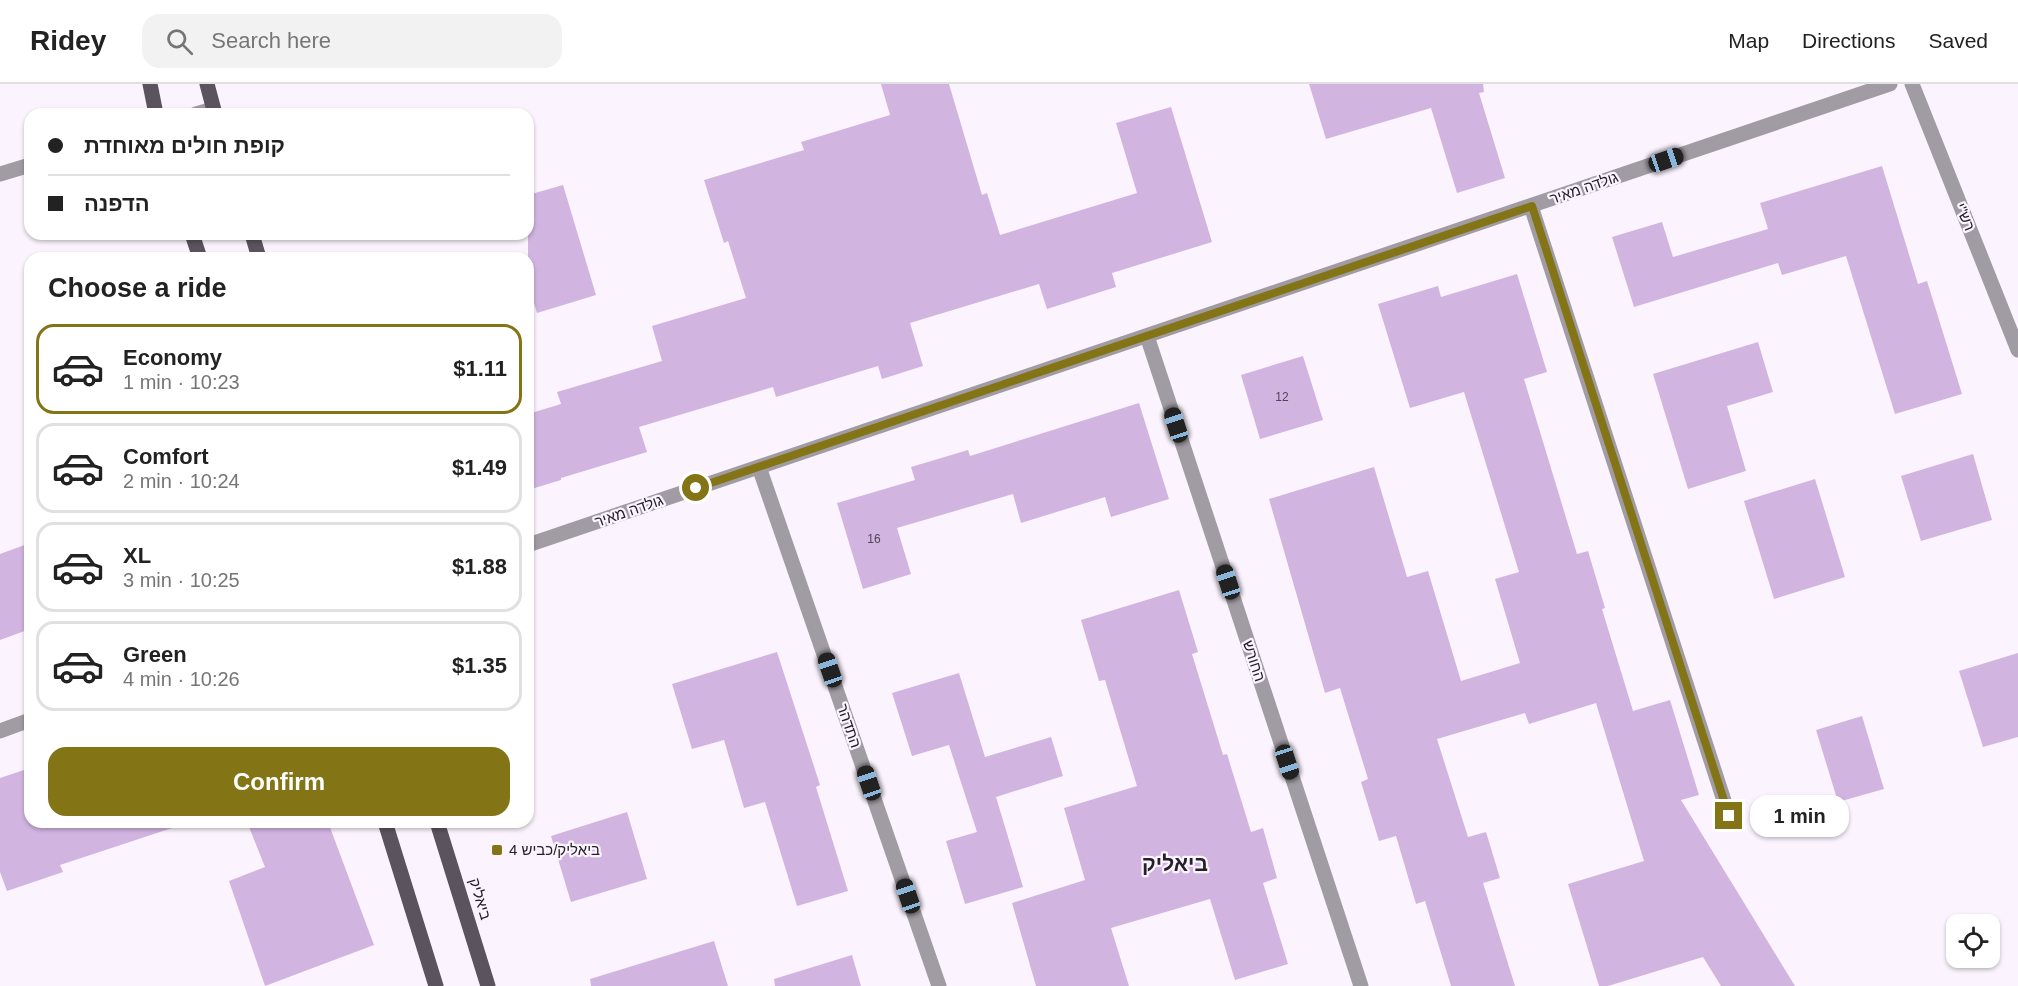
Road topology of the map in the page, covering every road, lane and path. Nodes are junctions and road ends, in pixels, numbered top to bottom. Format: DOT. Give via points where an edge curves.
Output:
graph roads {
  1 [pos="150,84"];
  2 [pos="207,84"];
  3 [pos="1890,84"];
  4 [pos="1912,84"];
  5 [pos="155,108"];
  6 [pos="213,108"];
  7 [pos="24,167"];
  8 [pos="0,174"];
  9 [pos="1532,206"];
  10 [pos="1147,336"];
  11 [pos="2018,350"];
  12 [pos="759,467"];
  13 [pos="534,543"];
  14 [pos="24,722"];
  15 [pos="0,731"];
  16 [pos="1729,816"];
  17 [pos="387,828"];
  18 [pos="439,828"];
  19 [pos="436,986"];
  20 [pos="488,986"];
  21 [pos="939,986"];
  22 [pos="1361,986"];
  1 -- 5 [label="main road"];
  2 -- 6 [label="main road"];
  3 -- 9 [label="street, גולדה מאיר"];
  4 -- 11 [label="street, רש\"י"];
  7 -- 8 [label="street"];
  9 -- 10 [label="street, גולדה מאיר"];
  9 -- 16 [label="street"];
  10 -- 12 [label="street, גולדה מאיר"];
  10 -- 22 [label="street, החורש"];
  12 -- 13 [label="street, גולדה מאיר"];
  12 -- 21 [label="street, התדהר"];
  14 -- 15 [label="street"];
  17 -- 19 [label="main road"];
  18 -- 20 [label="main road, ביאליק"];
}
